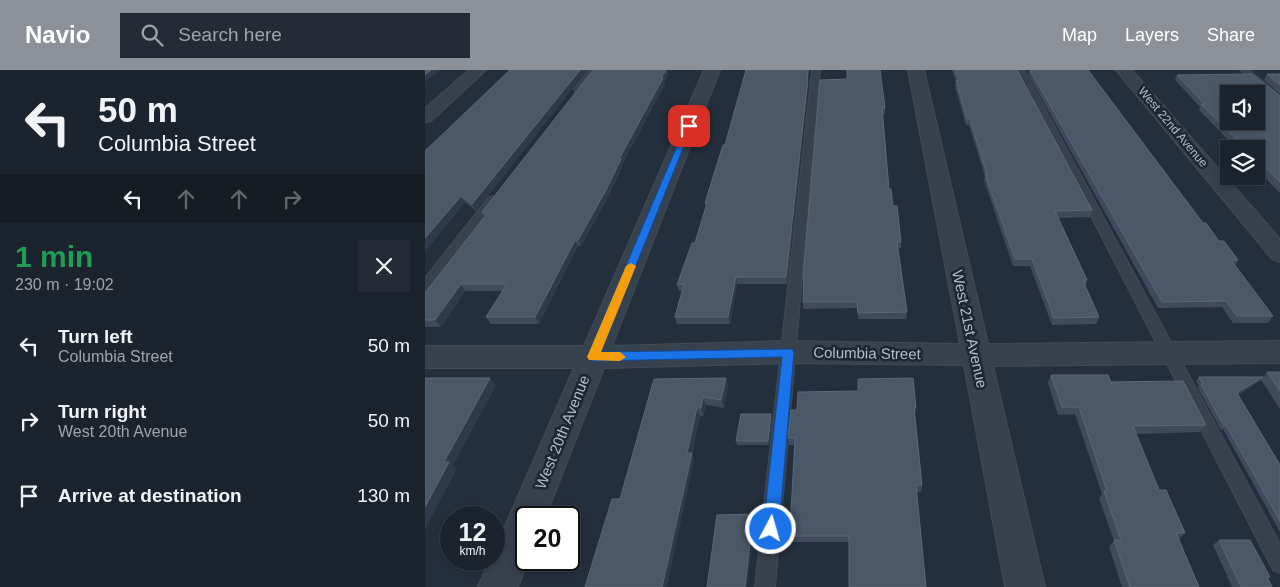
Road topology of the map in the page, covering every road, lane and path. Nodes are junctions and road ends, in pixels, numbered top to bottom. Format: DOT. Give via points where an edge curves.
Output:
graph roads {
  1 [pos="478,70"];
  2 [pos="593,70"];
  3 [pos="712,70"];
  4 [pos="816,70"];
  5 [pos="916,70"];
  6 [pos="1020,70"];
  7 [pos="1124,70"];
  8 [pos="1244,70"];
  9 [pos="1280,100"];
  10 [pos="569,101"];
  11 [pos="425,117"];
  12 [pos="497,194"];
  13 [pos="1280,254"];
  14 [pos="425,287"];
  15 [pos="788,352"];
  16 [pos="1280,352"];
  17 [pos="1169,354"];
  18 [pos="975,355"];
  19 [pos="425,357"];
  20 [pos="593,357"];
  21 [pos="532,506"];
  22 [pos="515,547"];
  23 [pos="1280,563"];
  24 [pos="498,587"];
  25 [pos="765,587"];
  26 [pos="1025,587"];
  1 -- 11 [label="street"];
  2 -- 10 [label="lane"];
  3 -- 20 [label="street, West 20th Avenue"];
  4 -- 15 [label="lane"];
  5 -- 18 [label="street, West 21st Avenue"];
  6 -- 17 [label="lane"];
  7 -- 13 [label="street, West 22nd Avenue"];
  8 -- 9 [label="lane"];
  12 -- 14 [label="lane"];
  15 -- 18 [label="street, Columbia Street"];
  15 -- 20 [label="street, Columbia Street"];
  15 -- 25 [label="lane"];
  16 -- 17 [label="street, Columbia Street"];
  17 -- 18 [label="street, Columbia Street"];
  17 -- 23 [label="lane"];
  18 -- 26 [label="street, West 21st Avenue"];
  19 -- 20 [label="street, Columbia Street"];
  20 -- 21 [label="street, West 20th Avenue"];
  22 -- 24 [label="street, West 20th Avenue"];
}
